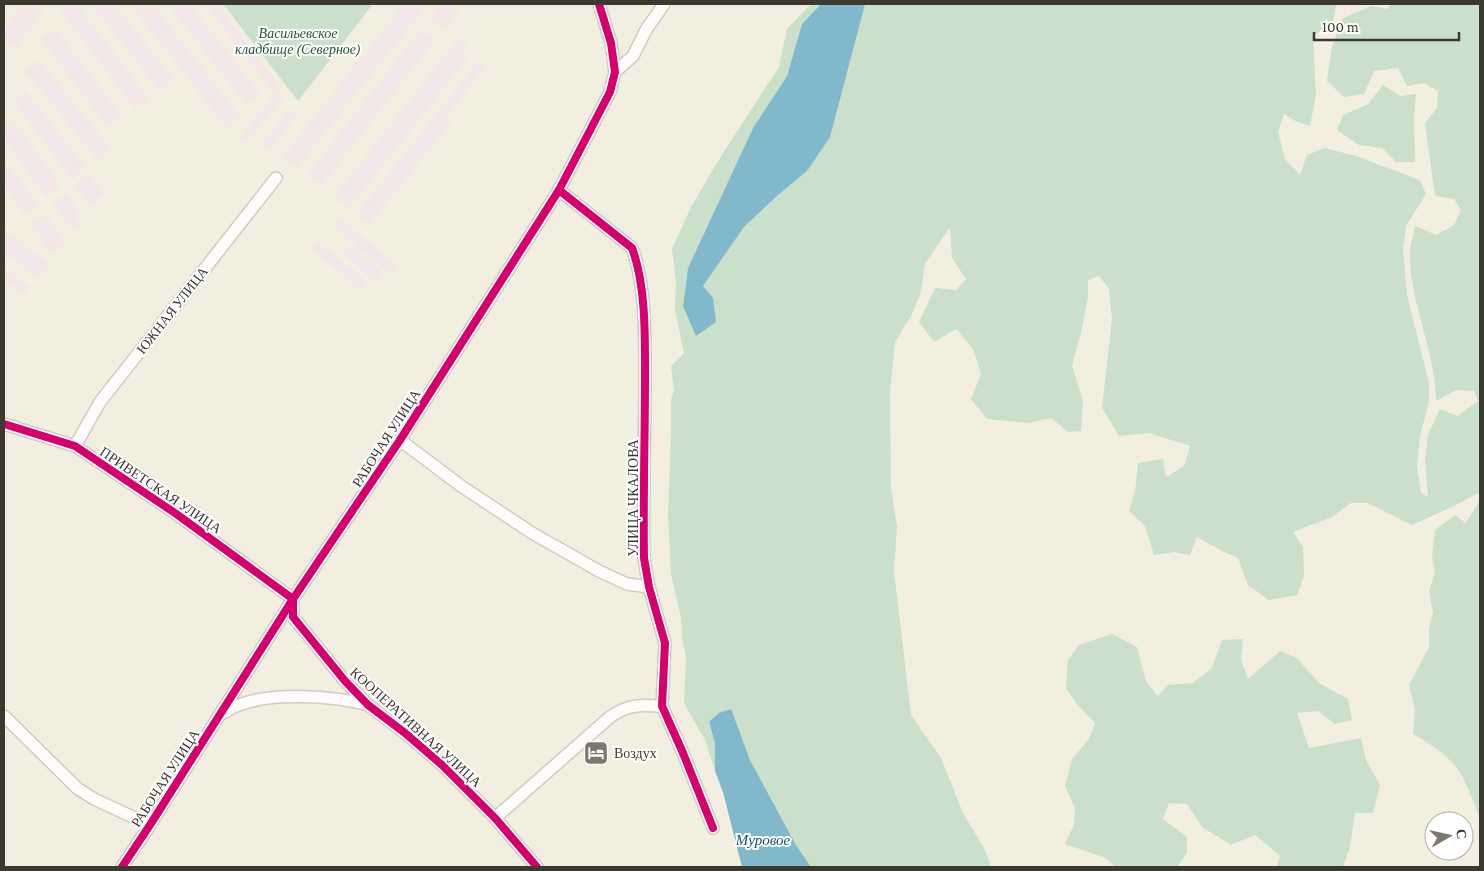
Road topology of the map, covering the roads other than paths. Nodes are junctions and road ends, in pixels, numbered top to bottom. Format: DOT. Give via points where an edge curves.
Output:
graph roads {
  1 [pos="599,4"];
  2 [pos="664,4"];
  3 [pos="615,72"];
  4 [pos="276,178"];
  5 [pos="559,190"];
  6 [pos="4,424"];
  7 [pos="400,440"];
  8 [pos="74,446"];
  9 [pos="649,587"];
  10 [pos="293,599"];
  11 [pos="368,705"];
  12 [pos="662,706"];
  13 [pos="221,714"];
  14 [pos="4,716"];
  15 [pos="495,818"];
  16 [pos="150,825"];
  17 [pos="713,828"];
  18 [pos="122,867"];
  19 [pos="537,867"];
  1 -- 3 [label="street, РАБОЧАЯ УЛИЦА" via="612,43"];
  2 -- 3 [label="street" via="633,56"];
  3 -- 5 [label="street, РАБОЧАЯ УЛИЦА" via="610,92"];
  4 -- 8 [label="street, ЮЖНАЯ УЛИЦА" via="100,402"];
  5 -- 7 [label="street, РАБОЧАЯ УЛИЦА"];
  5 -- 9 [label="street, УЛИЦА ЧКАЛОВА" via="632,248 636,259 645,340 644,558"];
  6 -- 8 [label="street, ПРИВЕТСКАЯ УЛИЦА"];
  7 -- 9 [label="street" via="532,533 598,571 627,584"];
  7 -- 10 [label="street, РАБОЧАЯ УЛИЦА"];
  8 -- 10 [label="street, ПРИВЕТСКАЯ УЛИЦА" via="175,513"];
  9 -- 12 [label="street, УЛИЦА ЧКАЛОВА" via="665,643"];
  10 -- 11 [label="street, КООПЕРАТИВНАЯ УЛИЦА" via="293,617"];
  10 -- 13 [label="street, РАБОЧАЯ УЛИЦА"];
  11 -- 13 [label="street" via="324,697 269,698 242,704"];
  11 -- 15 [label="street, КООПЕРАТИВНАЯ УЛИЦА" via="442,765"];
  12 -- 15 [label="street" via="638,704 622,708 610,716"];
  12 -- 17 [label="street, УЛИЦА ЧКАЛОВА"];
  13 -- 16 [label="street, РАБОЧАЯ УЛИЦА"];
  14 -- 16 [label="street" via="77,788"];
  15 -- 19 [label="street, КООПЕРАТИВНАЯ УЛИЦА"];
  16 -- 18 [label="street, РАБОЧАЯ УЛИЦА"];
}
